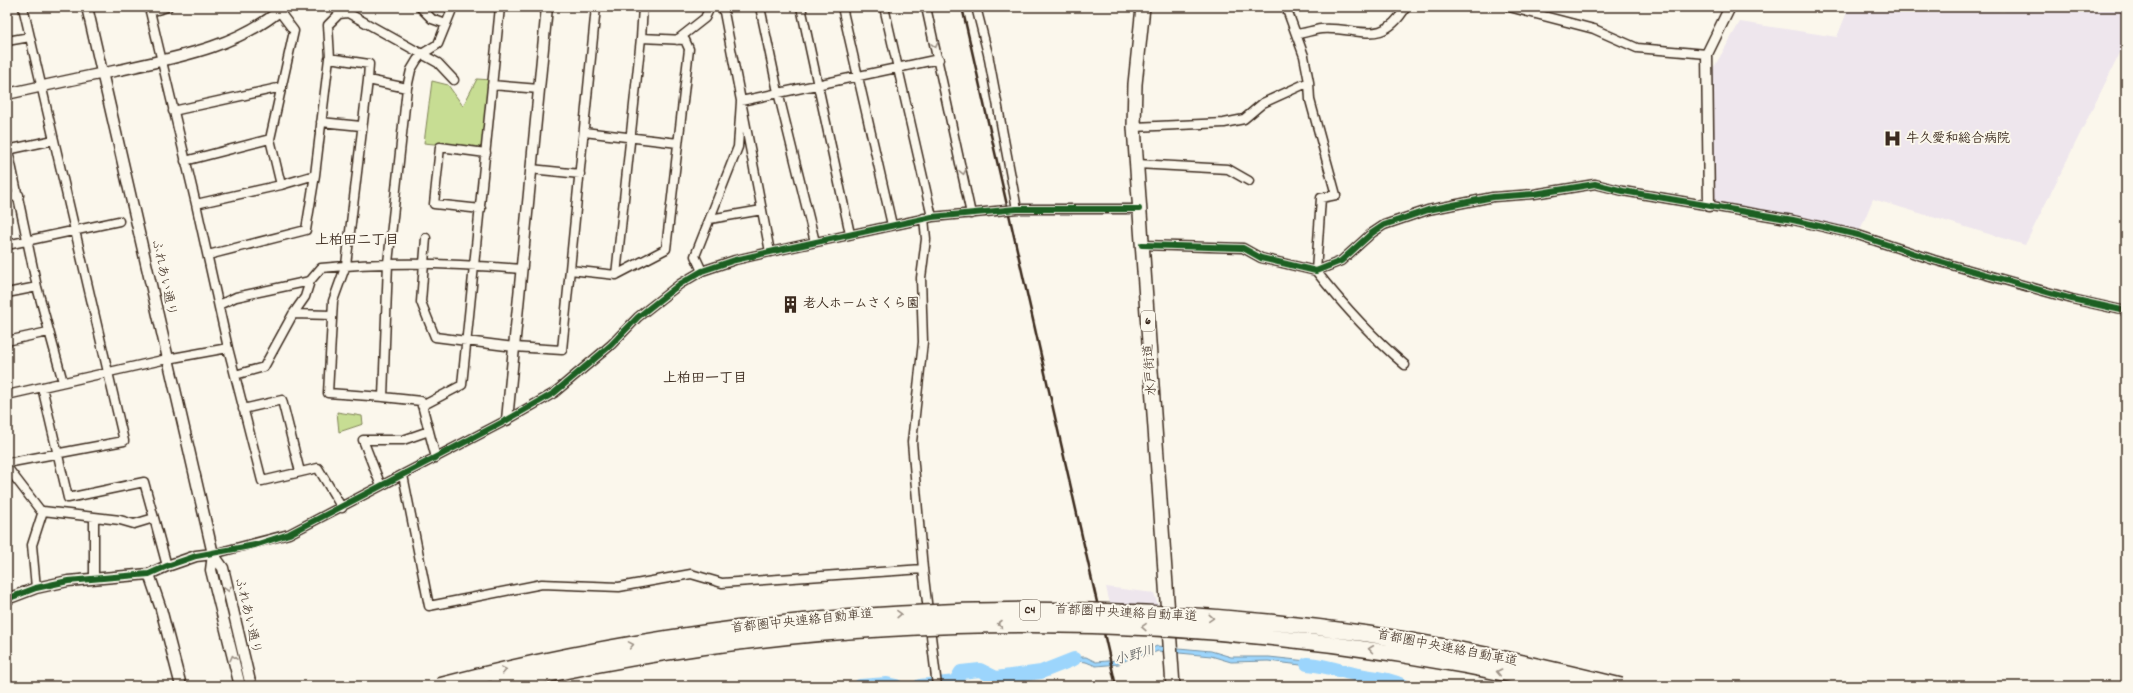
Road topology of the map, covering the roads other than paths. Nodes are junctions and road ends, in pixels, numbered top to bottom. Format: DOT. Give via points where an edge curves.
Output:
graph roads {
  1 [pos="23,7"];
  2 [pos="87,7"];
  3 [pos="168,7"];
  4 [pos="420,7"];
  5 [pos="452,7"];
  6 [pos="500,7"];
  7 [pos="547,7"];
  8 [pos="596,7"];
  9 [pos="644,7"];
  10 [pos="710,7"];
  11 [pos="722,7"];
  12 [pos="760,7"];
  13 [pos="801,7"];
  14 [pos="842,7"];
  15 [pos="884,7"];
  16 [pos="926,7"];
  17 [pos="976,7"];
  18 [pos="1143,7"];
  19 [pos="1286,7"];
  20 [pos="1406,7"];
  21 [pos="1509,7"];
  22 [pos="1730,7"];
  23 [pos="149,9"];
  24 [pos="282,9"];
  25 [pos="349,10"];
  26 [pos="446,24"];
  27 [pos="1297,34"];
  28 [pos="30,36"];
  29 [pos="641,38"];
  30 [pos="677,40"];
  31 [pos="7,41"];
  32 [pos="422,54"];
  33 [pos="1707,54"];
  34 [pos="330,58"];
  35 [pos="939,59"];
  36 [pos="161,61"];
  37 [pos="897,67"];
  38 [pos="102,73"];
  39 [pos="858,76"];
  40 [pos="368,80"];
  41 [pos="454,80"];
  42 [pos="1309,82"];
  43 [pos="817,84"];
  44 [pos="492,85"];
  45 [pos="41,86"];
  46 [pos="282,87"];
  47 [pos="407,88"];
  48 [pos="539,89"];
  49 [pos="778,92"];
  50 [pos="7,94"];
  51 [pos="741,100"];
  52 [pos="173,111"];
  53 [pos="321,122"];
  54 [pos="361,126"];
  55 [pos="1134,126"];
  56 [pos="584,132"];
  57 [pos="632,138"];
  58 [pos="270,139"];
  59 [pos="54,140"];
  60 [pos="678,143"];
  61 [pos="8,150"];
  62 [pos="486,153"];
  63 [pos="185,161"];
  64 [pos="1137,164"];
  65 [pos="531,168"];
  66 [pos="580,174"];
  67 [pos="315,175"];
  68 [pos="1249,181"];
  69 [pos="281,185"];
  70 [pos="19,195"];
  71 [pos="7,198"];
  72 [pos="196,204"];
  73 [pos="1709,206"];
  74 [pos="481,209"];
  75 [pos="1017,209"];
  76 [pos="1139,209"];
  77 [pos="762,210"];
  78 [pos="971,214"];
  79 [pos="928,217"];
  80 [pos="710,219"];
  81 [pos="119,221"];
  82 [pos="892,225"];
  83 [pos="75,231"];
  84 [pos="850,234"];
  85 [pos="426,238"];
  86 [pos="28,241"];
  87 [pos="815,242"];
  88 [pos="7,245"];
  89 [pos="1142,245"];
  90 [pos="770,252"];
  91 [pos="208,255"];
  92 [pos="388,263"];
  93 [pos="424,264"];
  94 [pos="346,265"];
  95 [pos="476,265"];
  96 [pos="520,269"];
  97 [pos="570,270"];
  98 [pos="702,271"];
  99 [pos="1316,271"];
  100 [pos="616,275"];
  101 [pos="310,281"];
  102 [pos="37,287"];
  103 [pos="7,293"];
  104 [pos="219,305"];
  105 [pos="2126,311"];
  106 [pos="293,314"];
  107 [pos="332,315"];
  108 [pos="48,332"];
  109 [pos="7,341"];
  110 [pos="468,341"];
  111 [pos="514,347"];
  112 [pos="228,348"];
  113 [pos="167,359"];
  114 [pos="1405,365"];
  115 [pos="108,372"];
  116 [pos="235,375"];
  117 [pos="62,382"];
  118 [pos="42,387"];
  119 [pos="7,394"];
  120 [pos="383,397"];
  121 [pos="422,406"];
  122 [pos="244,409"];
  123 [pos="507,420"];
  124 [pos="429,431"];
  125 [pos="58,452"];
  126 [pos="436,458"];
  127 [pos="7,463"];
  128 [pos="7,467"];
  129 [pos="300,472"];
  130 [pos="403,475"];
  131 [pos="381,486"];
  132 [pos="342,508"];
  133 [pos="44,511"];
  134 [pos="94,517"];
  135 [pos="154,518"];
  136 [pos="213,554"];
  137 [pos="166,566"];
  138 [pos="923,569"];
  139 [pos="149,574"];
  140 [pos="94,579"];
  141 [pos="36,588"];
  142 [pos="7,598"];
  143 [pos="181,686"];
  144 [pos="240,686"];
  145 [pos="251,686"];
  146 [pos="439,686"];
  147 [pos="497,686"];
  148 [pos="937,686"];
  149 [pos="1173,686"];
  150 [pos="1565,686"];
  151 [pos="1621,686"];
  1 -- 28 [label="street"];
  2 -- 38 [label="street, ふれあい通り"];
  3 -- 23 [label="street"];
  4 -- 26 [label="street" via="432,18"];
  5 -- 26 [label="street"];
  6 -- 44 [label="street"];
  7 -- 48 [label="street"];
  8 -- 56 [label="street"];
  9 -- 29 [label="street"];
  10 -- 30 [label="street" via="705,18"];
  11 -- 51 [label="street"];
  12 -- 49 [label="street"];
  13 -- 43 [label="street"];
  14 -- 39 [label="street"];
  15 -- 37 [label="street"];
  16 -- 35 [label="street, one-way"];
  17 -- 75 [label="street" via="988,54"];
  18 -- 55 [label="highway, 水戸街道 / 6" via="1135,84"];
  19 -- 27 [label="street"];
  20 -- 27 [label="street" via="1385,31 1369,33 1322,29"];
  21 -- 33 [label="street" via="1594,29 1637,48"];
  22 -- 33 [label="street"];
  23 -- 36 [label="street"];
  24 -- 36 [label="street" via="230,41"];
  24 -- 46 [label="street" via="294,31"];
  25 -- 32 [label="street"];
  25 -- 34 [label="street" via="339,14 328,25"];
  26 -- 32 [label="street" via="438,44"];
  27 -- 42 [label="street"];
  28 -- 31 [label="street"];
  28 -- 45 [label="street"];
  29 -- 30 [label="street"];
  29 -- 57 [label="street"];
  30 -- 60 [label="street" via="685,40 689,49"];
  32 -- 41 [label="street" via="438,63"];
  32 -- 47 [label="street" via="411,70"];
  33 -- 73 [label="street"];
  34 -- 40 [label="street" via="369,64"];
  34 -- 53 [label="street"];
  35 -- 37 [label="street"];
  35 -- 78 [label="street, one-way"];
  36 -- 38 [label="street"];
  36 -- 52 [label="street"];
  37 -- 39 [label="street"];
  37 -- 79 [label="street"];
  38 -- 45 [label="street"];
  38 -- 113 [label="street, ふれあい通り"];
  39 -- 43 [label="street"];
  39 -- 82 [label="street"];
  40 -- 47 [label="street"];
  40 -- 54 [label="street"];
  42 -- 55 [label="street" via="1264,103 1244,120"];
  42 -- 99 [label="street" via="1310,100 1336,195 1321,198"];
  43 -- 49 [label="street"];
  43 -- 84 [label="street"];
  44 -- 48 [label="street"];
  44 -- 62 [label="street"];
  45 -- 50 [label="street"];
  45 -- 59 [label="street"];
  46 -- 52 [label="street"];
  46 -- 58 [label="street"];
  47 -- 92 [label="street"];
  48 -- 65 [label="street"];
  49 -- 51 [label="street"];
  49 -- 87 [label="street"];
  51 -- 77 [label="street"];
  51 -- 80 [label="street" via="738,147"];
  52 -- 63 [label="street"];
  53 -- 54 [label="street"];
  53 -- 67 [label="street"];
  54 -- 94 [label="street"];
  55 -- 64 [label="highway, 水戸街道 / 6"];
  56 -- 57 [label="street"];
  56 -- 66 [label="street"];
  57 -- 60 [label="street"];
  57 -- 100 [label="street"];
  58 -- 63 [label="street"];
  58 -- 69 [label="street"];
  59 -- 61 [label="street"];
  59 -- 83 [label="street"];
  60 -- 100 [label="street" via="666,249"];
  61 -- 70 [label="street"];
  62 -- 74 [label="street"];
  62 -- 74 [label="street" via="440,147 434,204"];
  63 -- 72 [label="street"];
  64 -- 68 [label="street" via="1228,168"];
  64 -- 76 [label="highway, 水戸街道 / 6"];
  65 -- 66 [label="street"];
  65 -- 96 [label="street"];
  66 -- 97 [label="street"];
  67 -- 69 [label="street"];
  67 -- 91 [label="street" via="306,230"];
  69 -- 72 [label="street"];
  70 -- 71 [label="street"];
  70 -- 86 [label="street"];
  72 -- 91 [label="street"];
  73 -- 99 [label="street" via="1595,184 1534,194 1494,197 1428,210 1384,225 1341,261"];
  73 -- 105 [label="street" via="1793,220 1858,235 2056,295"];
  74 -- 95 [label="street"];
  75 -- 76 [label="street"];
  75 -- 78 [label="street"];
  76 -- 89 [label="highway, 水戸街道 / 6"];
  77 -- 80 [label="street"];
  77 -- 90 [label="street"];
  78 -- 79 [label="street"];
  79 -- 82 [label="street"];
  79 -- 138 [label="street" via="921,278 923,342 912,442"];
  80 -- 98 [label="street" via="695,256"];
  81 -- 83 [label="street"];
  82 -- 84 [label="street"];
  83 -- 86 [label="street"];
  83 -- 115 [label="street"];
  84 -- 87 [label="street"];
  85 -- 93 [label="street"];
  86 -- 88 [label="street"];
  86 -- 102 [label="street"];
  87 -- 90 [label="street"];
  89 -- 99 [label="street" via="1243,248 1261,258"];
  89 -- 149 [label="highway, 水戸街道 / 6"];
  90 -- 98 [label="street"];
  91 -- 104 [label="street"];
  92 -- 93 [label="street"];
  92 -- 94 [label="street"];
  92 -- 120 [label="street"];
  93 -- 95 [label="street"];
  93 -- 110 [label="street" via="421,302 435,337"];
  94 -- 101 [label="street" via="321,268"];
  94 -- 107 [label="street" via="333,301"];
  95 -- 96 [label="street"];
  95 -- 110 [label="street"];
  96 -- 111 [label="street"];
  97 -- 100 [label="street"];
  97 -- 111 [label="street" via="562,350"];
  98 -- 123 [label="street" via="680,284 638,317 611,345 554,393"];
  99 -- 114 [label="street" via="1341,302"];
  101 -- 104 [label="street" via="236,297"];
  101 -- 106 [label="street" via="305,297"];
  102 -- 103 [label="street"];
  102 -- 108 [label="street"];
  104 -- 112 [label="street"];
  106 -- 107 [label="street"];
  106 -- 116 [label="street" via="264,367"];
  107 -- 120 [label="street" via="328,393"];
  108 -- 109 [label="street"];
  108 -- 117 [label="street"];
  110 -- 111 [label="street"];
  110 -- 121 [label="street" via="462,385"];
  111 -- 123 [label="street"];
  112 -- 113 [label="street"];
  112 -- 116 [label="street"];
  113 -- 115 [label="street"];
  113 -- 136 [label="street, ふれあい通り"];
  115 -- 117 [label="street"];
  115 -- 125 [label="street" via="124,441"];
  116 -- 122 [label="street"];
  117 -- 118 [label="street"];
  118 -- 119 [label="street"];
  118 -- 125 [label="street"];
  120 -- 121 [label="street" via="421,401"];
  121 -- 124 [label="street"];
  122 -- 129 [label="street" via="262,481"];
  122 -- 129 [label="street" via="282,400"];
  123 -- 126 [label="street"];
  124 -- 126 [label="street"];
  124 -- 131 [label="street" via="403,440 362,440"];
  125 -- 127 [label="street"];
  125 -- 135 [label="street" via="68,498 144,482"];
  126 -- 130 [label="street"];
  128 -- 133 [label="street" via="40,510"];
  129 -- 132 [label="street" via="318,468"];
  130 -- 131 [label="street"];
  130 -- 138 [label="street" via="429,606 542,584 619,587 691,574 722,583"];
  131 -- 132 [label="street"];
  132 -- 136 [label="street" via="289,534"];
  133 -- 134 [label="street"];
  133 -- 141 [label="street" via="32,545"];
  134 -- 135 [label="street" via="134,524"];
  134 -- 140 [label="street"];
  135 -- 137 [label="street"];
  136 -- 137 [label="street" via="196,556"];
  144 -- 136 [label="street, ふれあい通り, one-way" via="211,570"];
  136 -- 145 [label="street, ふれあい通り, one-way" via="223,568"];
  137 -- 139 [label="street"];
  138 -- 148 [label="street"];
  139 -- 140 [label="street"];
  139 -- 143 [label="street"];
  140 -- 141 [label="street"];
  141 -- 142 [label="street"];
  146 -- 151 [label="highway, 首都圏中央連絡自動車道 / C4, one-way, bridge" via="596,651 746,627 861,615 1014,610 1153,614 1253,621 1360,633 1490,656"];
  150 -- 147 [label="highway, 首都圏中央連絡自動車道 / C4, one-way, bridge" via="1403,654 1278,637 1149,627 1062,624 964,624 861,630 749,641 635,657"];
}
